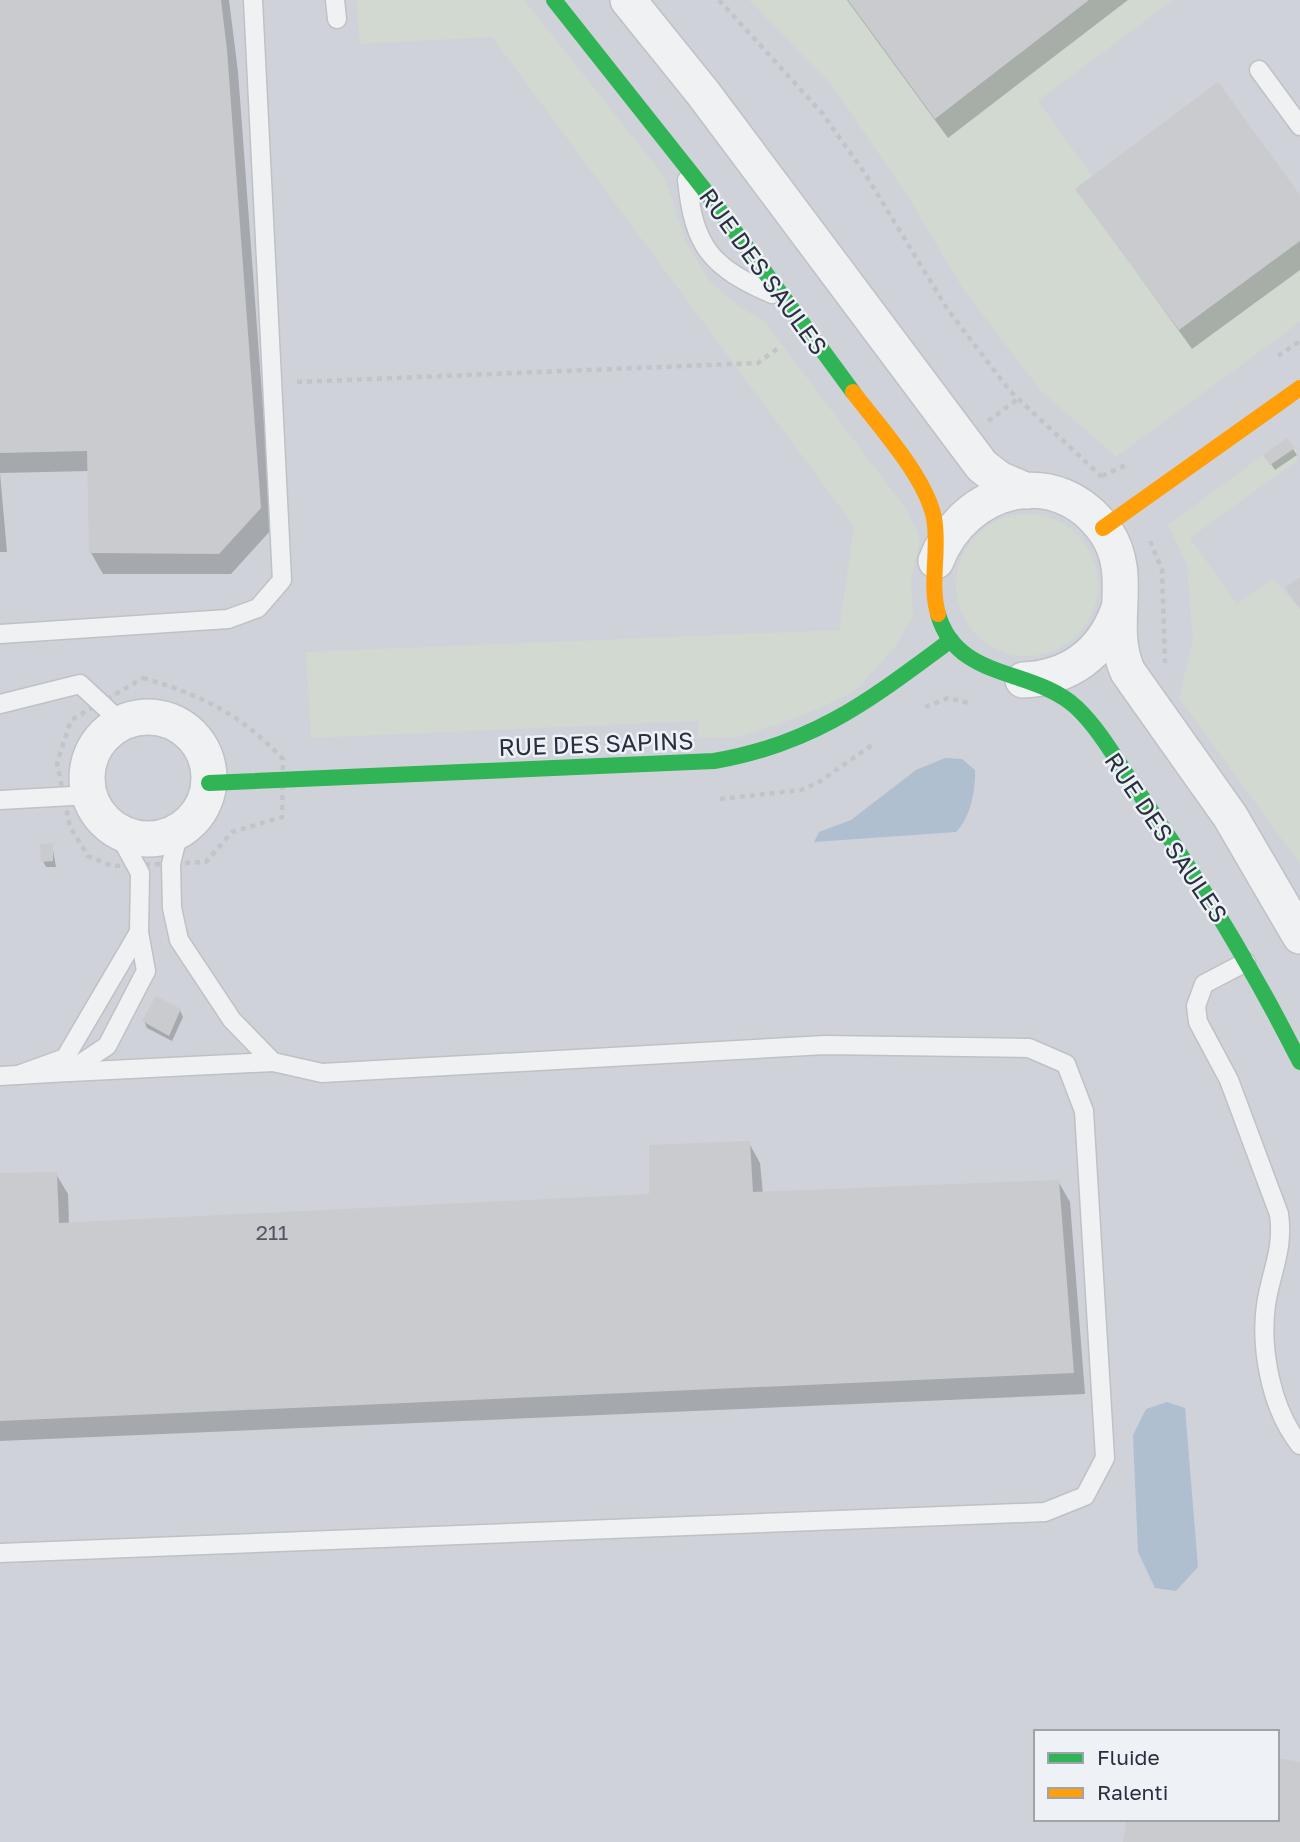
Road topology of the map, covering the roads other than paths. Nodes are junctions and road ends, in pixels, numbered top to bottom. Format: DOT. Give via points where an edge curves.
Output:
graph roads {
  1 [pos="253,0"];
  2 [pos="335,0"];
  3 [pos="554,0"];
  4 [pos="628,0"];
  5 [pos="337,19"];
  6 [pos="1259,69"];
  7 [pos="1300,127"];
  8 [pos="686,166"];
  9 [pos="786,300"];
  10 [pos="1300,388"];
  11 [pos="1027,491"];
  12 [pos="1115,519"];
  13 [pos="936,561"];
  14 [pos="1118,611"];
  15 [pos="0,634"];
  16 [pos="951,640"];
  17 [pos="1023,680"];
  18 [pos="0,704"];
  19 [pos="111,713"];
  20 [pos="209,783"];
  21 [pos="76,796"];
  22 [pos="0,800"];
  23 [pos="117,831"];
  24 [pos="175,847"];
  25 [pos="139,932"];
  26 [pos="1300,936"];
  27 [pos="1246,962"];
  28 [pos="272,1062"];
  29 [pos="1300,1062"];
  30 [pos="68,1072"];
  31 [pos="9,1076"];
  32 [pos="1300,1445"];
  33 [pos="0,1552"];
  1 -- 15 [label="lane" via="282,580 258,608 228,619"];
  2 -- 5 [label="lane"];
  3 -- 8 [label="street, RUE DES SAULES"];
  4 -- 11 [label="street, RUE DES SAULES" via="982,466"];
  6 -- 7 [label="lane"];
  8 -- 9 [label="street, RUE DES SAULES"];
  8 -- 9 [label="lane" via="692,218 711,254 728,273"];
  9 -- 13 [label="street, RUE DES SAULES" via="927,497 934,517"];
  10 -- 12 [label="street"];
  11 -- 12 [label="street, RUE DES SAULES" via="1058,496"];
  11 -- 13 [label="street, RUE DES SAULES" via="996,496 970,511 949,533"];
  12 -- 14 [label="street, RUE DES SAULES" via="1122,596"];
  13 -- 16 [label="street, RUE DES SAULES" via="935,606"];
  14 -- 17 [label="street, RUE DES SAULES" via="1105,640 1082,662 1053,676"];
  14 -- 26 [label="street, RUE DES SAULES" via="1120,655 1230,816"];
  16 -- 17 [label="street, RUE DES SAULES" via="979,666"];
  16 -- 20 [label="street, RUE DES SAPINS" via="830,726 765,754 714,761"];
  17 -- 27 [label="street, RUE DES SAULES" via="1044,685 1078,708 1195,871"];
  18 -- 19 [label="lane" via="80,684"];
  19 -- 20 [label="street" via="153,718 183,728 203,752"];
  19 -- 21 [label="street"];
  20 -- 24 [label="street" via="200,810"];
  21 -- 22 [label="lane"];
  21 -- 23 [label="street"];
  23 -- 24 [label="street"];
  23 -- 25 [label="lane" via="140,873"];
  24 -- 28 [label="lane" via="172,908 178,940 232,1020"];
  25 -- 30 [label="lane" via="146,971 117,1030 107,1046"];
  25 -- 31 [label="lane" via="65,1058"];
  27 -- 29 [label="street, RUE DES SAULES"];
  27 -- 32 [label="lane" via="1204,984 1196,1006 1198,1022 1234,1093 1279,1214 1282,1235 1266,1305 1265,1353 1275,1396"];
  28 -- 30 [label="lane"];
  28 -- 33 [label="lane" via="322,1073 825,1045 1029,1048 1066,1064 1084,1111 1105,1458 1085,1496 1045,1512"];
  30 -- 31 [label="lane"];
}
